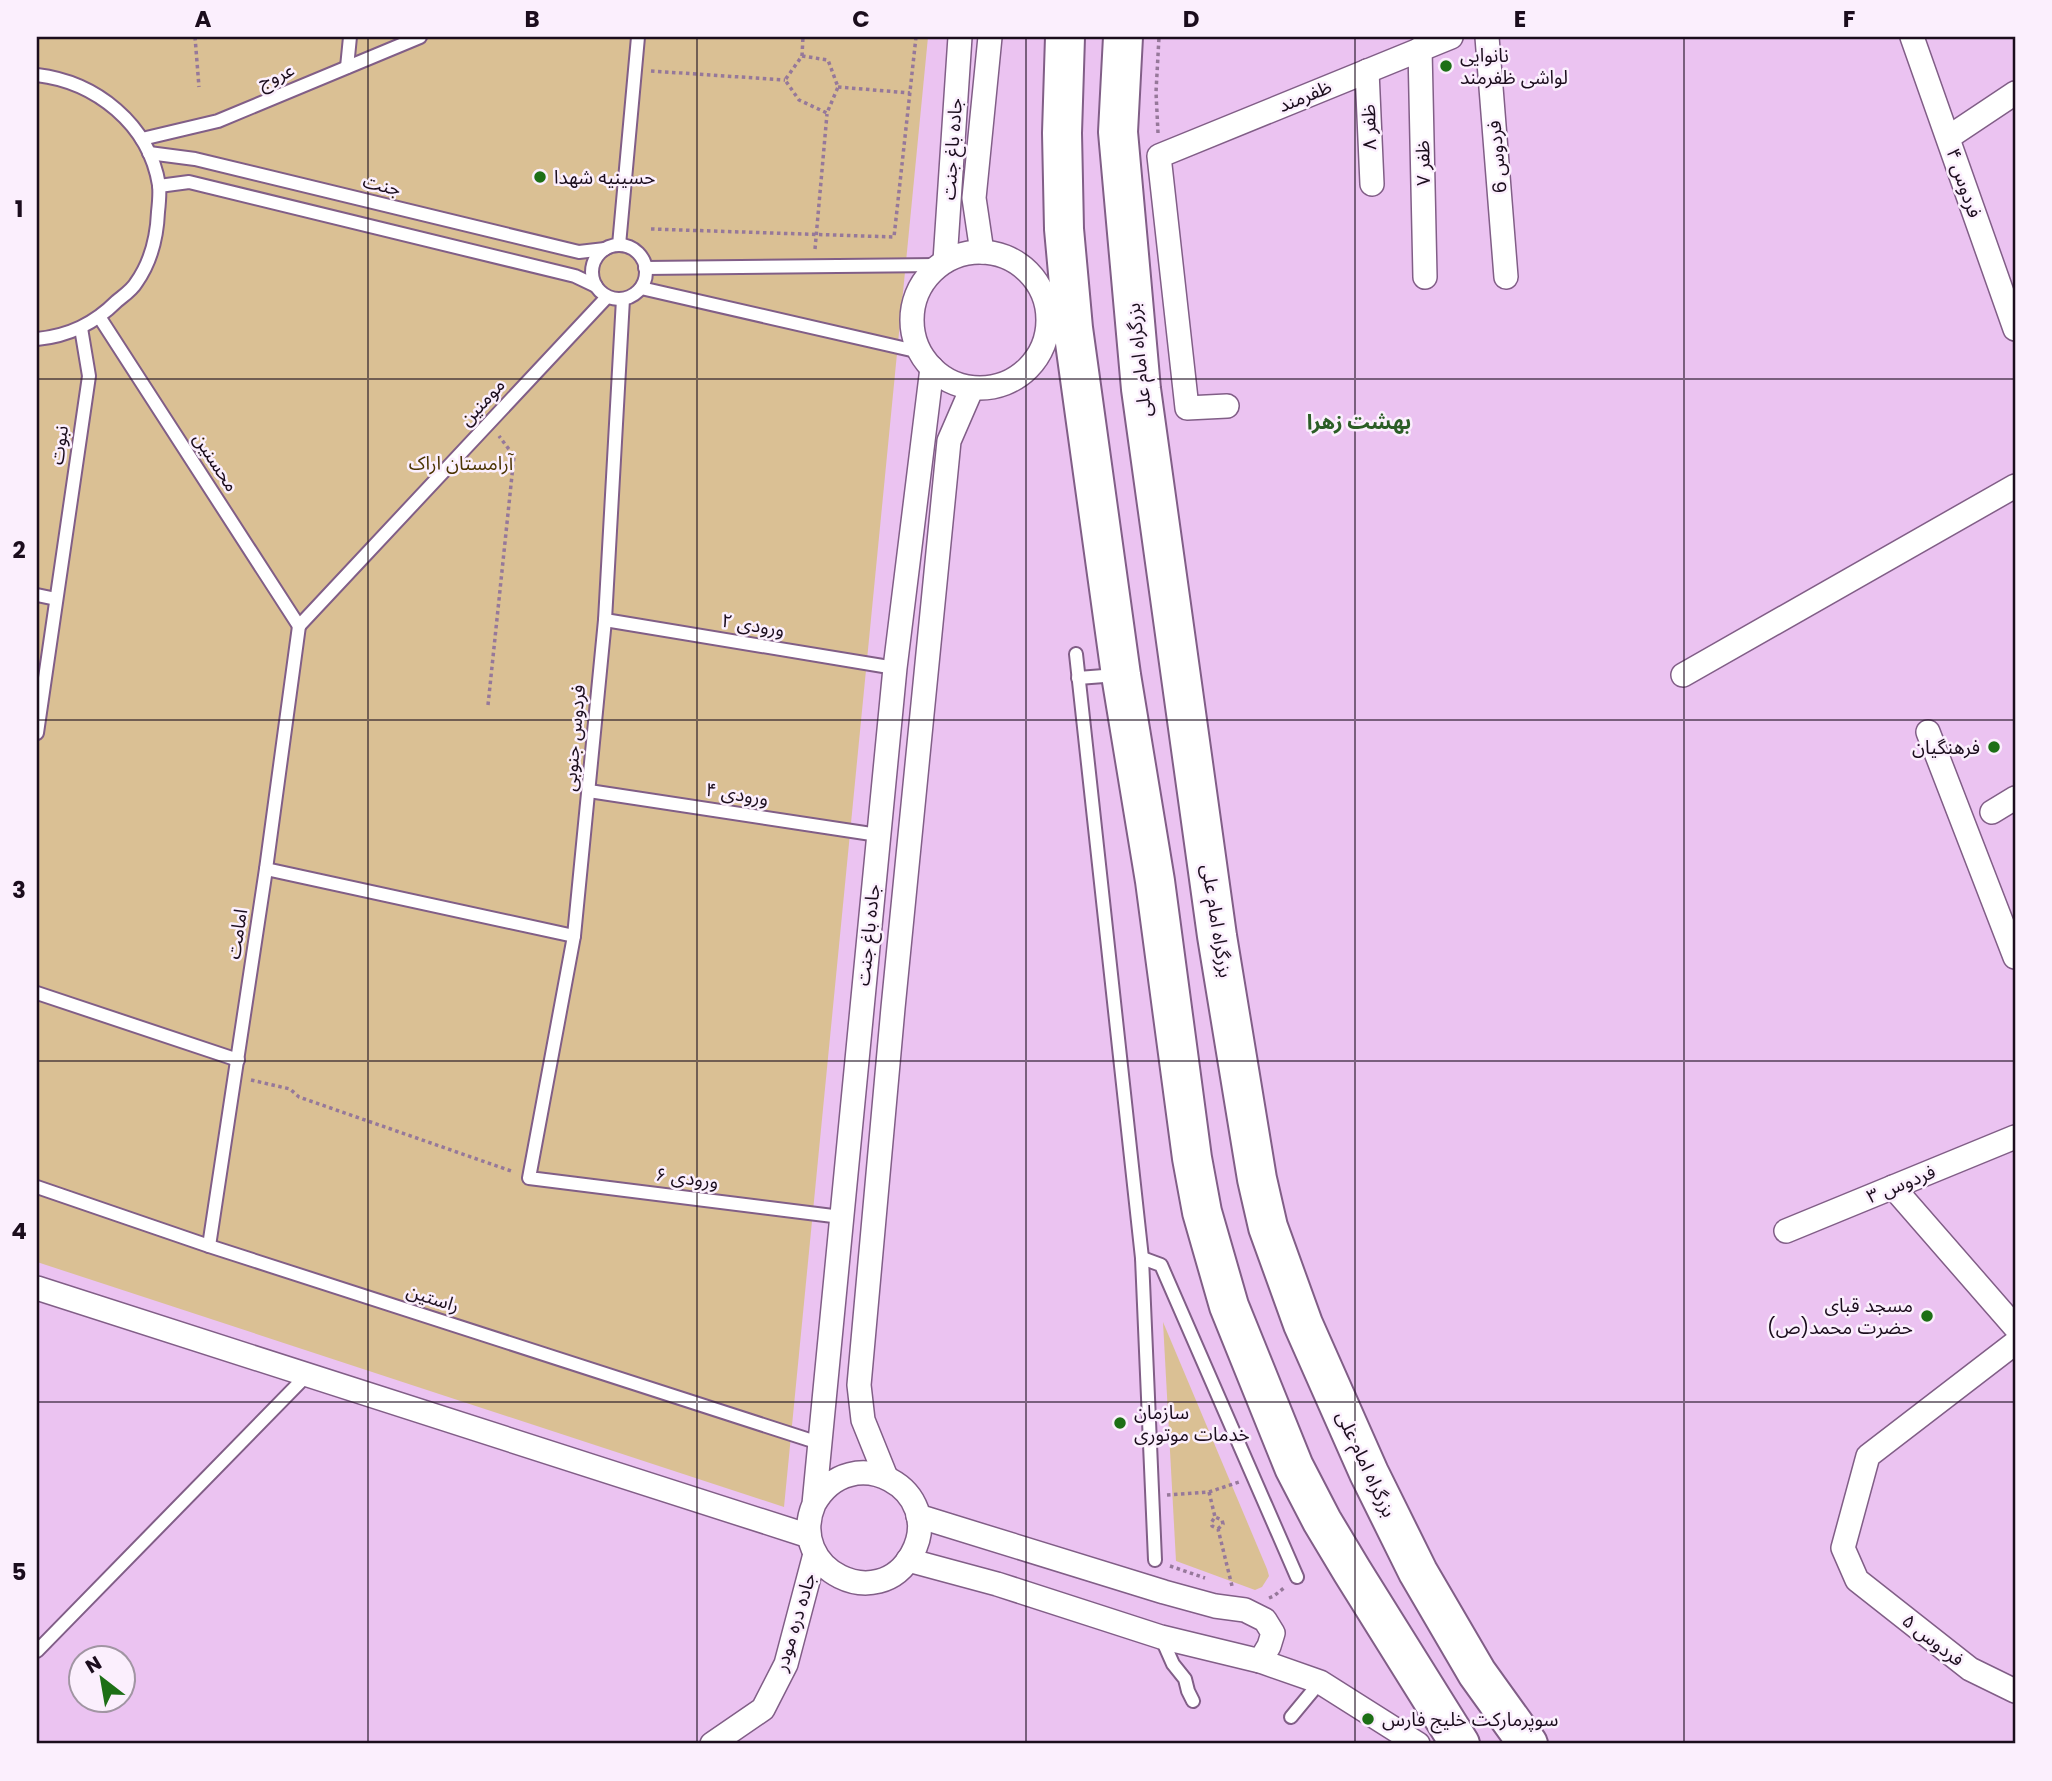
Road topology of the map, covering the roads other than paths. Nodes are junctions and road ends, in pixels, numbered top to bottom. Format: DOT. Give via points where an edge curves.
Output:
graph roads {
  1 [pos="350,37"];
  2 [pos="420,37"];
  3 [pos="638,37"];
  4 [pos="960,37"];
  5 [pos="990,37"];
  6 [pos="1066,37"];
  7 [pos="1122,37"];
  8 [pos="1451,37"];
  9 [pos="1487,37"];
  10 [pos="1912,37"];
  11 [pos="1420,49"];
  12 [pos="347,67"];
  13 [pos="1367,71"];
  14 [pos="37,75"];
  15 [pos="2015,93"];
  16 [pos="1949,137"];
  17 [pos="142,139"];
  18 [pos="149,153"];
  19 [pos="1371,184"];
  20 [pos="159,186"];
  21 [pos="619,245"];
  22 [pos="605,249"];
  23 [pos="982,252"];
  24 [pos="942,263"];
  25 [pos="645,268"];
  26 [pos="1425,277"];
  27 [pos="1506,277"];
  28 [pos="596,286"];
  29 [pos="640,288"];
  30 [pos="607,297"];
  31 [pos="623,299"];
  32 [pos="2013,317"];
  33 [pos="100,318"];
  34 [pos="81,328"];
  35 [pos="37,339"];
  36 [pos="926,360"];
  37 [pos="972,388"];
  38 [pos="1227,406"];
  39 [pos="2015,486"];
  40 [pos="37,595"];
  41 [pos="56,600"];
  42 [pos="605,620"];
  43 [pos="299,626"];
  44 [pos="1076,654"];
  45 [pos="895,668"];
  46 [pos="1121,675"];
  47 [pos="1683,675"];
  48 [pos="1078,678"];
  49 [pos="37,733"];
  50 [pos="1928,733"];
  51 [pos="589,791"];
  52 [pos="2015,798"];
  53 [pos="1992,812"];
  54 [pos="878,835"];
  55 [pos="267,869"];
  56 [pos="574,936"];
  57 [pos="2015,957"];
  58 [pos="37,993"];
  59 [pos="861,1005"];
  60 [pos="893,1008"];
  61 [pos="238,1060"];
  62 [pos="2015,1137"];
  63 [pos="1251,1146"];
  64 [pos="1192,1158"];
  65 [pos="529,1178"];
  66 [pos="37,1187"];
  67 [pos="1893,1187"];
  68 [pos="841,1217"];
  69 [pos="1786,1231"];
  70 [pos="209,1246"];
  71 [pos="1142,1258"];
  72 [pos="37,1288"];
  73 [pos="2015,1327"];
  74 [pos="2015,1343"];
  75 [pos="307,1375"];
  76 [pos="819,1443"];
  77 [pos="886,1477"];
  78 [pos="814,1504"];
  79 [pos="918,1516"];
  80 [pos="812,1545"];
  81 [pos="908,1560"];
  82 [pos="1155,1560"];
  83 [pos="1297,1577"];
  84 [pos="1161,1637"];
  85 [pos="37,1651"];
  86 [pos="1260,1661"];
  87 [pos="1320,1682"];
  88 [pos="2015,1691"];
  89 [pos="1193,1701"];
  90 [pos="1291,1717"];
  91 [pos="712,1744"];
  92 [pos="1418,1744"];
  93 [pos="1460,1744"];
  94 [pos="1528,1744"];
  1 -- 12 [label="lane"];
  2 -- 12 [label="lane, عروج"];
  3 -- 21 [label="lane"];
  4 -- 24 [label="street, جاده باغ جنت"];
  5 -- 23 [label="street, جاده باغ جنت" via="974,198"];
  6 -- 46 [label="highway" via="1063,229"];
  7 -- 63 [label="highway, بزرگراه امام علی" via="1118,132 1141,389"];
  8 -- 11 [label="street, ظفرمند"];
  9 -- 27 [label="street, فردوس 6"];
  10 -- 16 [label="street, فردوس ۴"];
  11 -- 13 [label="street, ظفرمند"];
  11 -- 26 [label="street, ظفر ۷"];
  12 -- 17 [label="lane, عروج" via="218,121"];
  13 -- 19 [label="street, ظفر ۸"];
  13 -- 38 [label="street, ظفرمند" via="1159,156 1187,408"];
  14 -- 17 [label="lane" via="79,85 115,107"];
  15 -- 16 [label="street"];
  16 -- 32 [label="street, فردوس ۴"];
  17 -- 18 [label="lane"];
  18 -- 20 [label="lane"];
  18 -- 22 [label="lane, جنت" via="195,159 579,252"];
  20 -- 28 [label="lane" via="189,182 575,276"];
  20 -- 33 [label="lane" via="157,237 136,283"];
  21 -- 22 [label="lane"];
  21 -- 25 [label="lane" via="636,252"];
  22 -- 28 [label="lane" via="592,266"];
  23 -- 24 [label="street"];
  23 -- 37 [label="street" via="1007,257 1028,271 1045,299 1048,324 1041,349 1026,370 997,385"];
  24 -- 25 [label="lane"];
  24 -- 36 [label="street" via="922,284 914,302 912,328"];
  25 -- 29 [label="lane"];
  28 -- 30 [label="lane"];
  29 -- 31 [label="lane"];
  29 -- 36 [label="lane"];
  30 -- 31 [label="lane"];
  30 -- 43 [label="lane, مومنین"];
  31 -- 42 [label="lane, فردوس جنوبی"];
  33 -- 34 [label="lane"];
  33 -- 43 [label="lane, محسنین"];
  34 -- 35 [label="lane"];
  34 -- 41 [label="lane, نبوت" via="89,376"];
  36 -- 37 [label="street" via="947,379"];
  36 -- 45 [label="street, جاده باغ جنت"];
  37 -- 60 [label="street, جاده باغ جنت" via="949,441"];
  39 -- 47 [label="street"];
  40 -- 41 [label="lane"];
  41 -- 49 [label="lane, نبوت"];
  42 -- 45 [label="lane, ورودی ۲"];
  42 -- 51 [label="lane, فردوس جنوبی"];
  43 -- 55 [label="lane, امامت"];
  44 -- 48 [label="lane"];
  45 -- 54 [label="street, جاده باغ جنت"];
  46 -- 48 [label="lane"];
  46 -- 64 [label="highway" via="1155,881"];
  48 -- 71 [label="lane"];
  50 -- 57 [label="street"];
  51 -- 54 [label="lane, ورودی ۴"];
  51 -- 56 [label="lane, فردوس جنوبی"];
  52 -- 53 [label="street"];
  54 -- 59 [label="street, جاده باغ جنت"];
  55 -- 56 [label="lane"];
  55 -- 61 [label="lane, امامت"];
  56 -- 65 [label="lane, فردوس جنوبی"];
  58 -- 61 [label="lane"];
  59 -- 60 [label="street"];
  59 -- 68 [label="street, جاده باغ جنت"];
  60 -- 77 [label="street, جاده باغ جنت" via="859,1385 863,1420"];
  61 -- 70 [label="lane, امامت"];
  62 -- 67 [label="street, فردوس ۳"];
  63 -- 64 [label="highway" via="1251,1205 1261,1251 1253,1267 1243,1272 1224,1260"];
  63 -- 94 [label="highway, بزرگراه امام علی" via="1268,1227 1285,1275 1369,1473 1437,1606"];
  64 -- 93 [label="highway" via="1229,1306 1294,1467 1346,1561"];
  65 -- 68 [label="lane, ورودی ۶"];
  66 -- 70 [label="lane, راستین"];
  67 -- 69 [label="street, فردوس ۳"];
  67 -- 73 [label="street"];
  68 -- 76 [label="street, جاده باغ جنت"];
  70 -- 76 [label="lane, راستین"];
  71 -- 82 [label="lane"];
  71 -- 83 [label="lane" via="1161,1265"];
  72 -- 75 [label="street"];
  74 -- 88 [label="street, فردوس ۵" via="1868,1456 1843,1548 1857,1580 1970,1669"];
  75 -- 80 [label="street"];
  75 -- 85 [label="lane"];
  76 -- 78 [label="street, جاده باغ جنت"];
  77 -- 78 [label="street" via="848,1475 830,1483"];
  77 -- 79 [label="street" via="907,1493"];
  78 -- 80 [label="street" via="808,1523"];
  79 -- 81 [label="street" via="918,1536"];
  79 -- 86 [label="street" via="1164,1592 1245,1610 1265,1620 1273,1633"];
  80 -- 81 [label="street" via="833,1573 857,1582 883,1579"];
  80 -- 91 [label="street, جاده دره مودر" via="786,1664 763,1709"];
  81 -- 84 [label="street"];
  84 -- 86 [label="street"];
  84 -- 89 [label="lane"];
  86 -- 87 [label="street"];
  87 -- 90 [label="lane"];
  87 -- 92 [label="street"];
}
